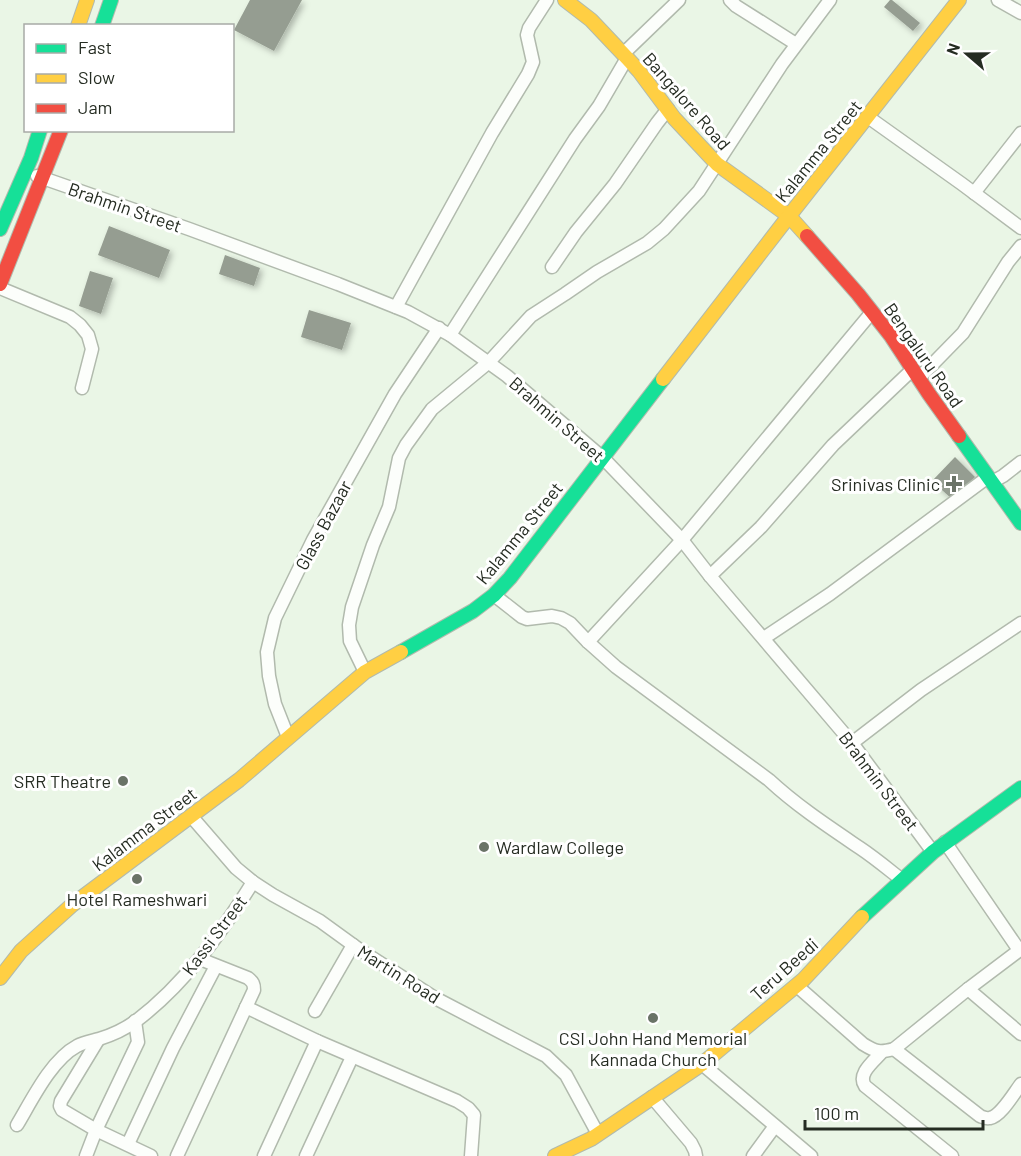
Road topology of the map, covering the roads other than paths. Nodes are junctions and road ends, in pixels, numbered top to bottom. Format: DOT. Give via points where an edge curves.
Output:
graph roads {
  1 [pos="87,0"];
  2 [pos="111,0"];
  3 [pos="547,0"];
  4 [pos="565,0"];
  5 [pos="679,0"];
  6 [pos="730,0"];
  7 [pos="830,0"];
  8 [pos="960,0"];
  9 [pos="998,0"];
  10 [pos="1021,13"];
  11 [pos="79,24"];
  12 [pos="103,24"];
  13 [pos="796,44"];
  14 [pos="625,56"];
  15 [pos="668,110"];
  16 [pos="868,117"];
  17 [pos="39,132"];
  18 [pos="61,132"];
  19 [pos="1021,133"];
  20 [pos="717,164"];
  21 [pos="25,171"];
  22 [pos="42,178"];
  23 [pos="974,193"];
  24 [pos="789,216"];
  25 [pos="1021,228"];
  26 [pos="0,229"];
  27 [pos="1021,246"];
  28 [pos="552,267"];
  29 [pos="0,286"];
  30 [pos="396,307"];
  31 [pos="872,312"];
  32 [pos="444,331"];
  33 [pos="489,362"];
  34 [pos="916,374"];
  35 [pos="82,388"];
  36 [pos="603,458"];
  37 [pos="1021,462"];
  38 [pos="990,479"];
  39 [pos="1021,523"];
  40 [pos="682,540"];
  41 [pos="710,576"];
  42 [pos="494,595"];
  43 [pos="1021,623"];
  44 [pos="764,638"];
  45 [pos="588,642"];
  46 [pos="365,672"];
  47 [pos="288,737"];
  48 [pos="852,743"];
  49 [pos="1021,788"];
  50 [pos="191,816"];
  51 [pos="945,842"];
  52 [pos="933,852"];
  53 [pos="902,880"];
  54 [pos="253,882"];
  55 [pos="353,945"];
  56 [pos="1020,949"];
  57 [pos="200,959"];
  58 [pos="216,966"];
  59 [pos="0,978"];
  60 [pos="797,986"];
  61 [pos="968,989"];
  62 [pos="246,1007"];
  63 [pos="315,1011"];
  64 [pos="135,1021"];
  65 [pos="1021,1034"];
  66 [pos="98,1040"];
  67 [pos="317,1041"];
  68 [pos="894,1049"];
  69 [pos="881,1053"];
  70 [pos="352,1057"];
  71 [pos="702,1064"];
  72 [pos="1021,1084"];
  73 [pos="652,1097"];
  74 [pos="17,1125"];
  75 [pos="775,1126"];
  76 [pos="96,1130"];
  77 [pos="598,1134"];
  78 [pos="128,1144"];
  79 [pos="86,1156"];
  80 [pos="151,1156"];
  81 [pos="177,1156"];
  82 [pos="264,1156"];
  83 [pos="306,1156"];
  84 [pos="471,1156"];
  85 [pos="555,1156"];
  86 [pos="696,1156"];
  87 [pos="753,1156"];
  88 [pos="811,1156"];
  89 [pos="952,1156"];
  1 -- 11 [label="main road"];
  2 -- 12 [label="main road"];
  3 -- 30 [label="street" via="527,35 533,62 528,74"];
  4 -- 14 [label="main road, Bangalore Road" via="591,20"];
  5 -- 14 [label="street, Glass Bazaar"];
  6 -- 13 [label="street"];
  7 -- 13 [label="street"];
  8 -- 16 [label="main road, Kalamma Street"];
  9 -- 10 [label="street"];
  13 -- 20 [label="street"];
  14 -- 15 [label="main road, Bangalore Road"];
  14 -- 32 [label="street, Glass Bazaar" via="598,105"];
  15 -- 20 [label="main road, Bangalore Road"];
  15 -- 28 [label="street"];
  16 -- 23 [label="street"];
  16 -- 24 [label="main road, Kalamma Street"];
  17 -- 21 [label="main road"];
  18 -- 22 [label="main road"];
  19 -- 23 [label="street"];
  20 -- 24 [label="main road, Bangalore Road"];
  20 -- 33 [label="street" via="664,229 531,316"];
  21 -- 22 [label="street, Brahmin Street"];
  21 -- 26 [label="main road"];
  22 -- 29 [label="main road"];
  22 -- 30 [label="street, Brahmin Street"];
  23 -- 25 [label="street"];
  24 -- 31 [label="main road, Bengaluru Road"];
  24 -- 36 [label="main road, Kalamma Street"];
  27 -- 34 [label="street" via="963,333"];
  29 -- 35 [label="street" via="81,325 92,348"];
  30 -- 32 [label="street, Brahmin Street"];
  31 -- 34 [label="main road, Bengaluru Road"];
  31 -- 40 [label="street"];
  32 -- 33 [label="street, Brahmin Street"];
  32 -- 47 [label="street, Glass Bazaar" via="395,394 313,540 275,618 267,652 269,676"];
  33 -- 36 [label="street, Brahmin Street"];
  33 -- 46 [label="street" via="432,409 399,458 389,507 349,625 350,640"];
  34 -- 38 [label="main road, Bengaluru Road"];
  34 -- 41 [label="street" via="833,446 761,527"];
  36 -- 40 [label="street, Brahmin Street"];
  36 -- 42 [label="main road, Kalamma Street"];
  37 -- 38 [label="street" via="1004,476"];
  38 -- 39 [label="main road, Bengaluru Road"];
  38 -- 44 [label="street"];
  40 -- 41 [label="street, Brahmin Street"];
  40 -- 45 [label="street"];
  41 -- 44 [label="street, Brahmin Street"];
  42 -- 45 [label="street" via="526,619 561,618"];
  42 -- 46 [label="main road, Kalamma Street"];
  43 -- 48 [label="street" via="921,690"];
  44 -- 48 [label="street, Brahmin Street"];
  45 -- 53 [label="street" via="616,667"];
  46 -- 47 [label="main road, Kalamma Street"];
  47 -- 50 [label="main road, Kalamma Street"];
  48 -- 52 [label="street, Brahmin Street"];
  49 -- 51 [label="main road, Teru Beedi"];
  50 -- 54 [label="street, Martin Road"];
  50 -- 59 [label="main road, Kalamma Street" via="72,905 21,951"];
  51 -- 52 [label="main road, Teru Beedi"];
  51 -- 56 [label="street"];
  52 -- 53 [label="main road, Teru Beedi"];
  53 -- 60 [label="main road, Teru Beedi"];
  54 -- 55 [label="street, Martin Road"];
  54 -- 57 [label="street, Kassi Street"];
  55 -- 63 [label="street"];
  55 -- 77 [label="street, Martin Road" via="435,998 546,1056 566,1075"];
  56 -- 61 [label="street"];
  57 -- 58 [label="street"];
  57 -- 64 [label="street, Kassi Street"];
  58 -- 62 [label="street" via="252,981 254,990"];
  58 -- 78 [label="street"];
  60 -- 69 [label="street" via="863,1044"];
  60 -- 71 [label="main road, Teru Beedi"];
  61 -- 65 [label="street"];
  61 -- 68 [label="street"];
  62 -- 67 [label="street"];
  62 -- 81 [label="street"];
  64 -- 66 [label="street, Kassi Street"];
  64 -- 76 [label="street" via="138,1042"];
  66 -- 74 [label="street, Kassi Street" via="80,1044 64,1056"];
  66 -- 76 [label="street" via="60,1106 65,1113"];
  67 -- 70 [label="street"];
  67 -- 82 [label="street"];
  68 -- 69 [label="street"];
  68 -- 72 [label="street" via="987,1119 998,1114"];
  69 -- 89 [label="street" via="862,1082"];
  70 -- 83 [label="street"];
  70 -- 84 [label="street" via="468,1108 474,1115"];
  71 -- 73 [label="main road, Teru Beedi"];
  71 -- 75 [label="street"];
  73 -- 77 [label="main road, Teru Beedi"];
  73 -- 86 [label="street" via="691,1143"];
  75 -- 87 [label="street"];
  75 -- 88 [label="street"];
  76 -- 78 [label="street"];
  76 -- 79 [label="street"];
  77 -- 85 [label="main road, Teru Beedi"];
  78 -- 80 [label="street"];
}
